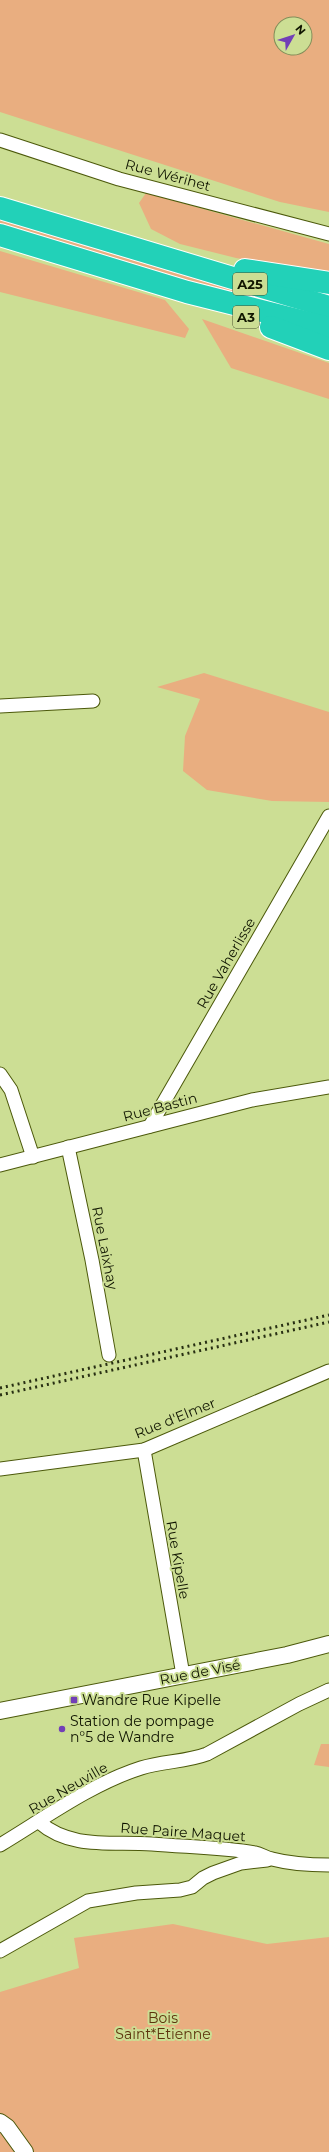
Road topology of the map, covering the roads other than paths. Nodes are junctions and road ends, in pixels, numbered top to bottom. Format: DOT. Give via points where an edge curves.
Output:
graph roads {
  1 [pos="0,140"];
  2 [pos="0,208"];
  3 [pos="329,234"];
  4 [pos="0,235"];
  5 [pos="171,260"];
  6 [pos="329,283"];
  7 [pos="189,292"];
  8 [pos="329,307"];
  9 [pos="329,328"];
  10 [pos="329,349"];
  11 [pos="93,701"];
  12 [pos="0,706"];
  13 [pos="329,816"];
  14 [pos="0,1074"];
  15 [pos="329,1087"];
  16 [pos="150,1126"];
  17 [pos="68,1147"];
  18 [pos="33,1157"];
  19 [pos="0,1165"];
  20 [pos="108,1355"];
  21 [pos="329,1371"];
  22 [pos="144,1450"];
  23 [pos="0,1469"];
  24 [pos="329,1644"];
  25 [pos="183,1675"];
  26 [pos="329,1690"];
  27 [pos="0,1711"];
  28 [pos="39,1822"];
  29 [pos="0,1845"];
  30 [pos="271,1859"];
  31 [pos="329,1865"];
  32 [pos="0,1951"];
  33 [pos="0,2122"];
  34 [pos="25,2152"];
  1 -- 3 [label="street, Rue Wérihet" via="119,179"];
  2 -- 5 [label="highway, A25"];
  4 -- 7 [label="highway, A25"];
  5 -- 6 [label="highway"];
  5 -- 8 [label="highway, A25"];
  7 -- 9 [label="highway, A25"];
  7 -- 10 [label="highway, A3"];
  11 -- 12 [label="street"];
  13 -- 16 [label="street, Rue Vaherlisse"];
  14 -- 18 [label="street" via="11,1090"];
  15 -- 16 [label="street, Rue Bastin" via="252,1100"];
  16 -- 17 [label="street, Rue Bastin"];
  17 -- 18 [label="street, Rue Bastin"];
  17 -- 20 [label="street, Rue Laixhay" via="92,1260"];
  18 -- 19 [label="street, Rue Bastin"];
  21 -- 22 [label="street, Rue d'Elmer"];
  22 -- 23 [label="street, Rue d'Elmer"];
  22 -- 25 [label="street, Rue Kipelle"];
  24 -- 25 [label="street, Rue de Visé" via="287,1655"];
  25 -- 27 [label="street, Rue de Visé"];
  26 -- 28 [label="street, Rue Neuville" via="207,1754 194,1759 142,1767 102,1784"];
  28 -- 29 [label="street, Rue Neuville"];
  28 -- 30 [label="street, Rue Paire Maquet" via="51,1833 77,1840 256,1853"];
  30 -- 31 [label="street, Rue Paire Maquet" via="305,1865"];
  30 -- 32 [label="street" via="241,1863 213,1873 192,1887 180,1890 136,1893 88,1901"];
  33 -- 34 [label="street"];
}
